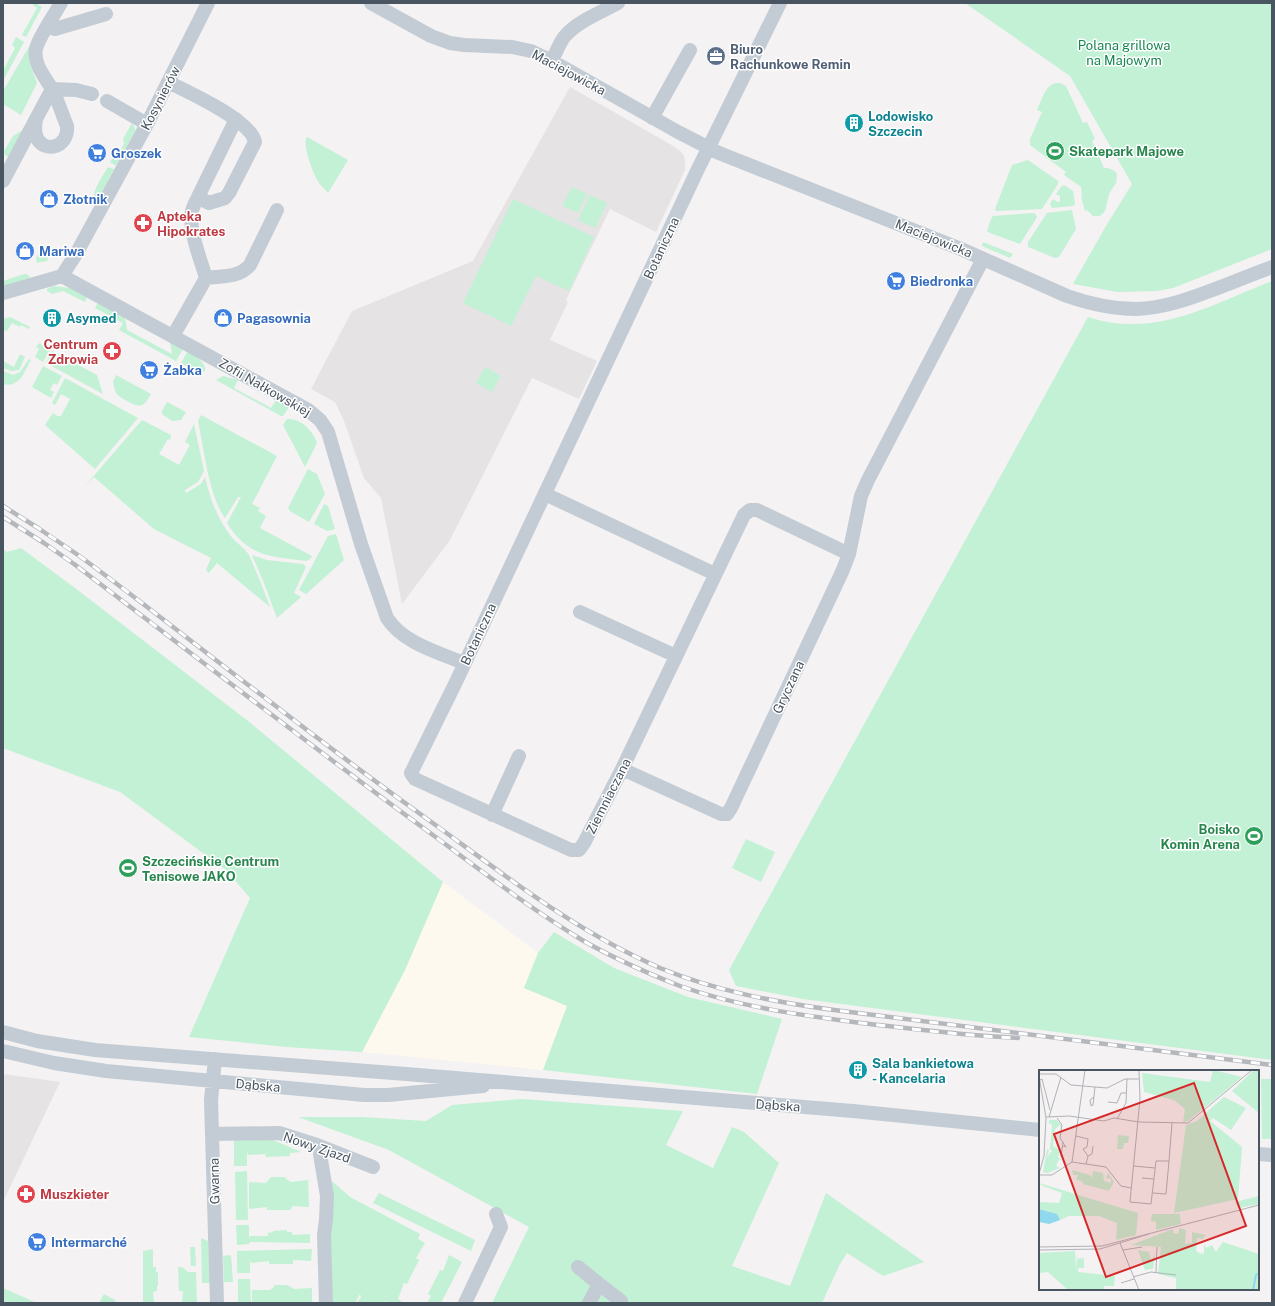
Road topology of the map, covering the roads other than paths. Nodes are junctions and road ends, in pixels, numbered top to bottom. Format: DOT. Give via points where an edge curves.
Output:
graph roads {
  1 [pos="61,3"];
  2 [pos="208,3"];
  3 [pos="371,3"];
  4 [pos="618,3"];
  5 [pos="780,3"];
  6 [pos="106,14"];
  7 [pos="48,26"];
  8 [pos="690,50"];
  9 [pos="552,61"];
  10 [pos="168,82"];
  11 [pos="52,89"];
  12 [pos="92,94"];
  13 [pos="107,102"];
  14 [pos="652,118"];
  15 [pos="36,119"];
  16 [pos="236,119"];
  17 [pos="147,124"];
  18 [pos="709,148"];
  19 [pos="3,181"];
  20 [pos="198,197"];
  21 [pos="277,210"];
  22 [pos="983,258"];
  23 [pos="1272,267"];
  24 [pos="62,276"];
  25 [pos="206,278"];
  26 [pos="3,293"];
  27 [pos="173,336"];
  28 [pos="545,494"];
  29 [pos="849,554"];
  30 [pos="715,574"];
  31 [pos="580,612"];
  32 [pos="676,656"];
  33 [pos="464,663"];
  34 [pos="519,756"];
  35 [pos="622,769"];
  36 [pos="411,773"];
  37 [pos="492,814"];
  38 [pos="3,1032"];
  39 [pos="3,1051"];
  40 [pos="214,1059"];
  41 [pos="212,1081"];
  42 [pos="515,1083"];
  43 [pos="1039,1130"];
  44 [pos="213,1134"];
  45 [pos="323,1148"];
  46 [pos="1259,1154"];
  47 [pos="1272,1155"];
  48 [pos="373,1167"];
  49 [pos="496,1214"];
  50 [pos="578,1267"];
  51 [pos="599,1284"];
  52 [pos="621,1301"];
  53 [pos="218,1303"];
  54 [pos="326,1303"];
  55 [pos="465,1303"];
  56 [pos="589,1303"];
  1 -- 7 [label="street"];
  2 -- 10 [label="street, Kosynierów"];
  3 -- 9 [label="street, Maciejowicka" via="450,44 512,47 532,51"];
  4 -- 9 [label="street" via="578,24 570,31 564,37"];
  5 -- 18 [label="street, Botaniczna"];
  6 -- 7 [label="street" via="55,29"];
  7 -- 11 [label="street" via="38,42 35,54"];
  8 -- 14 [label="street"];
  9 -- 14 [label="street, Maciejowicka"];
  10 -- 16 [label="street"];
  10 -- 17 [label="street, Kosynierów"];
  11 -- 12 [label="street"];
  11 -- 15 [label="street"];
  11 -- 15 [label="street" via="68,132 61,144 56,147 42,144 37,139"];
  13 -- 17 [label="street"];
  14 -- 18 [label="street, Maciejowicka"];
  15 -- 19 [label="street"];
  16 -- 20 [label="street"];
  16 -- 20 [label="street" via="254,138 253,147 225,198 209,203"];
  17 -- 24 [label="street, Kosynierów"];
  18 -- 22 [label="street, Maciejowicka"];
  18 -- 28 [label="street, Botaniczna"];
  20 -- 25 [label="street" via="191,213 191,225"];
  21 -- 25 [label="street" via="245,271"];
  22 -- 23 [label="street" via="1076,299 1128,309 1174,304"];
  22 -- 29 [label="street, Maciejowicka" via="868,480 861,496"];
  24 -- 26 [label="street"];
  24 -- 27 [label="street, Zofii Nałkowskiej"];
  25 -- 27 [label="street"];
  27 -- 33 [label="street, Zofii Nałkowskiej" via="294,402 320,420 330,438 361,544 387,618 392,626 411,640"];
  28 -- 30 [label="street"];
  28 -- 33 [label="street, Botaniczna"];
  29 -- 30 [label="street, Ziemniaczana" via="766,513 750,510 740,522"];
  29 -- 35 [label="street, Gryczana" via="727,814 721,814"];
  30 -- 32 [label="street, Ziemniaczana"];
  31 -- 32 [label="street"];
  32 -- 35 [label="street, Ziemniaczana"];
  33 -- 36 [label="street, Botaniczna"];
  34 -- 37 [label="street"];
  35 -- 37 [label="street, Ziemniaczana" via="578,850 571,850"];
  36 -- 37 [label="street, Ziemniaczana" via="415,779"];
  38 -- 40 [label="street, Dąbska" via="81,1048"];
  39 -- 41 [label="street, Dąbska" via="71,1066"];
  40 -- 41 [label="street, Gwarna"];
  40 -- 42 [label="street, Dąbska"];
  41 -- 42 [label="street, Dąbska" via="375,1096"];
  41 -- 44 [label="street, Gwarna"];
  42 -- 43 [label="street, Dąbska"];
  44 -- 45 [label="street, Nowy Zjazd" via="279,1133"];
  44 -- 53 [label="street, Gwarna"];
  45 -- 48 [label="street, Nowy Zjazd"];
  45 -- 54 [label="street" via="320,1154 327,1196 324,1235"];
  46 -- 47 [label="street"];
  49 -- 55 [label="street" via="501,1227"];
  50 -- 51 [label="street"];
  51 -- 52 [label="street"];
  51 -- 56 [label="street"];
}
